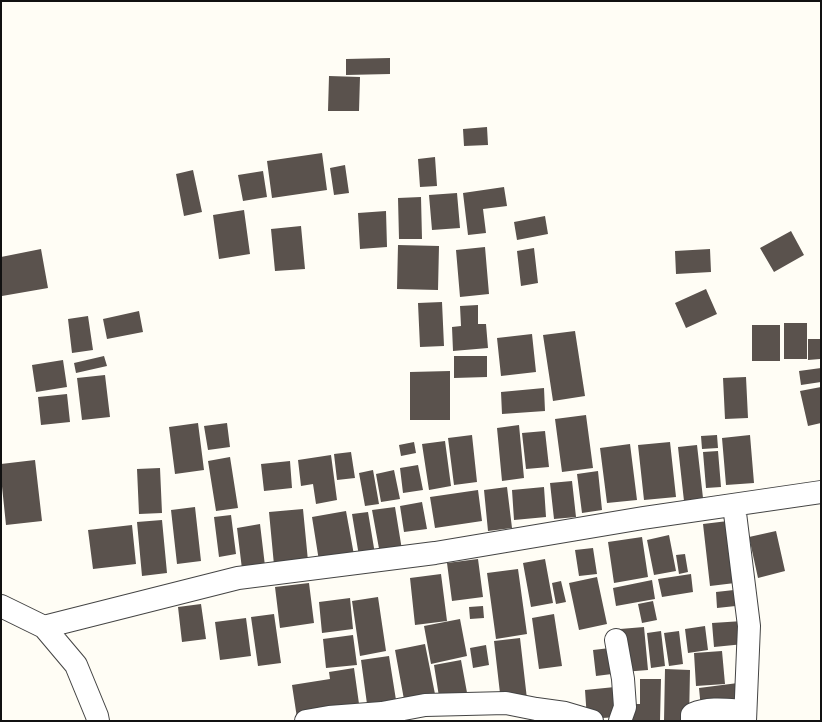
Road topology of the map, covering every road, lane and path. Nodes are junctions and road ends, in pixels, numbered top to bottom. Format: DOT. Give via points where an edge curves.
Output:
graph roads {
  1 [pos="821,492"];
  2 [pos="734,505"];
  3 [pos="1,606"];
  4 [pos="44,626"];
  5 [pos="616,640"];
  6 [pos="745,716"];
  7 [pos="98,721"];
  8 [pos="306,721"];
  9 [pos="592,721"];
  10 [pos="620,721"];
  11 [pos="692,721"];
  1 -- 2 [label="street"];
  2 -- 4 [label="street" via="435,553 238,578"];
  2 -- 6 [label="street" via="749,626"];
  3 -- 4 [label="street"];
  4 -- 7 [label="street" via="76,666"];
  5 -- 10 [label="street" via="623,679 624,707"];
  6 -- 11 [label="street" via="722,709 706,710 693,714"];
  8 -- 9 [label="street" via="382,713 425,704 506,703 565,713"];
}
